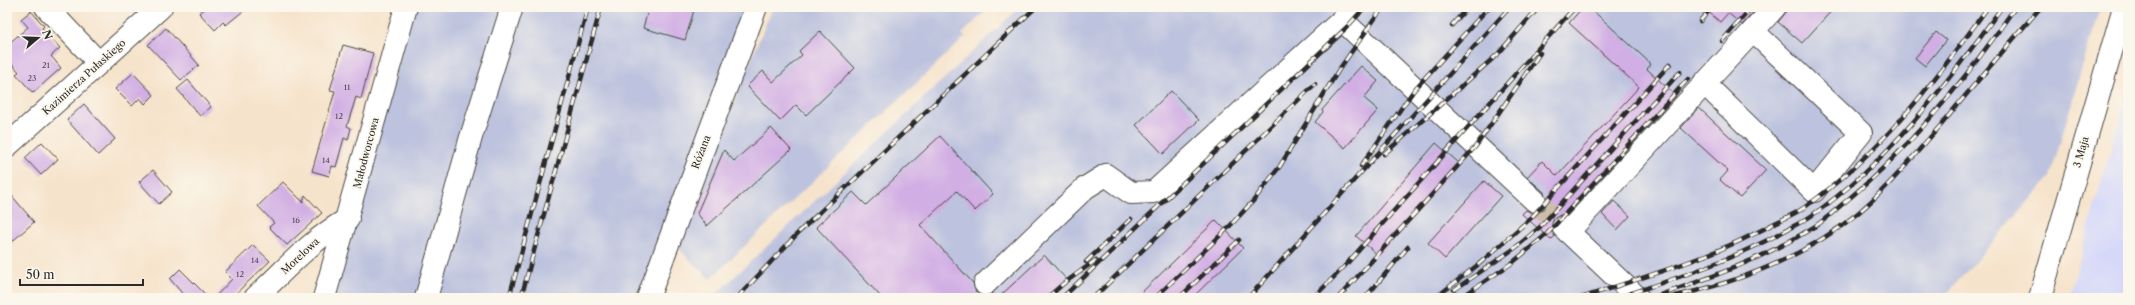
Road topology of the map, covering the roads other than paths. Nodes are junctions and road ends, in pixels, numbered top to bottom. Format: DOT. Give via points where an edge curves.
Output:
graph roads {
  1 [pos="46,7"];
  2 [pos="161,7"];
  3 [pos="406,7"];
  4 [pos="512,7"];
  5 [pos="756,7"];
  6 [pos="1774,7"];
  7 [pos="2124,7"];
  8 [pos="1347,13"];
  9 [pos="1752,31"];
  10 [pos="99,63"];
  11 [pos="1704,83"];
  12 [pos="7,146"];
  13 [pos="1535,201"];
  14 [pos="348,219"];
  15 [pos="985,284"];
  16 [pos="255,298"];
  17 [pos="324,298"];
  18 [pos="426,298"];
  19 [pos="648,298"];
  20 [pos="1638,298"];
  21 [pos="2040,298"];
  1 -- 10 [label="street"];
  2 -- 10 [label="street, Kazimierza Pułaskiego"];
  3 -- 14 [label="street, Małodworcowa"];
  4 -- 18 [label="street" via="471,137"];
  5 -- 19 [label="street, Różana"];
  6 -- 9 [label="street"];
  7 -- 21 [label="street, 3 Maja"];
  8 -- 13 [label="street"];
  8 -- 15 [label="street" via="1154,192 1131,193 1106,175 1085,188"];
  9 -- 11 [label="street"];
  9 -- 11 [label="street" via="1862,133 1814,191"];
  10 -- 12 [label="street, Kazimierza Pułaskiego"];
  11 -- 20 [label="street" via="1566,230"];
  14 -- 16 [label="street, Morelowa" via="329,229"];
  14 -- 17 [label="street, Małodworcowa"];
}
